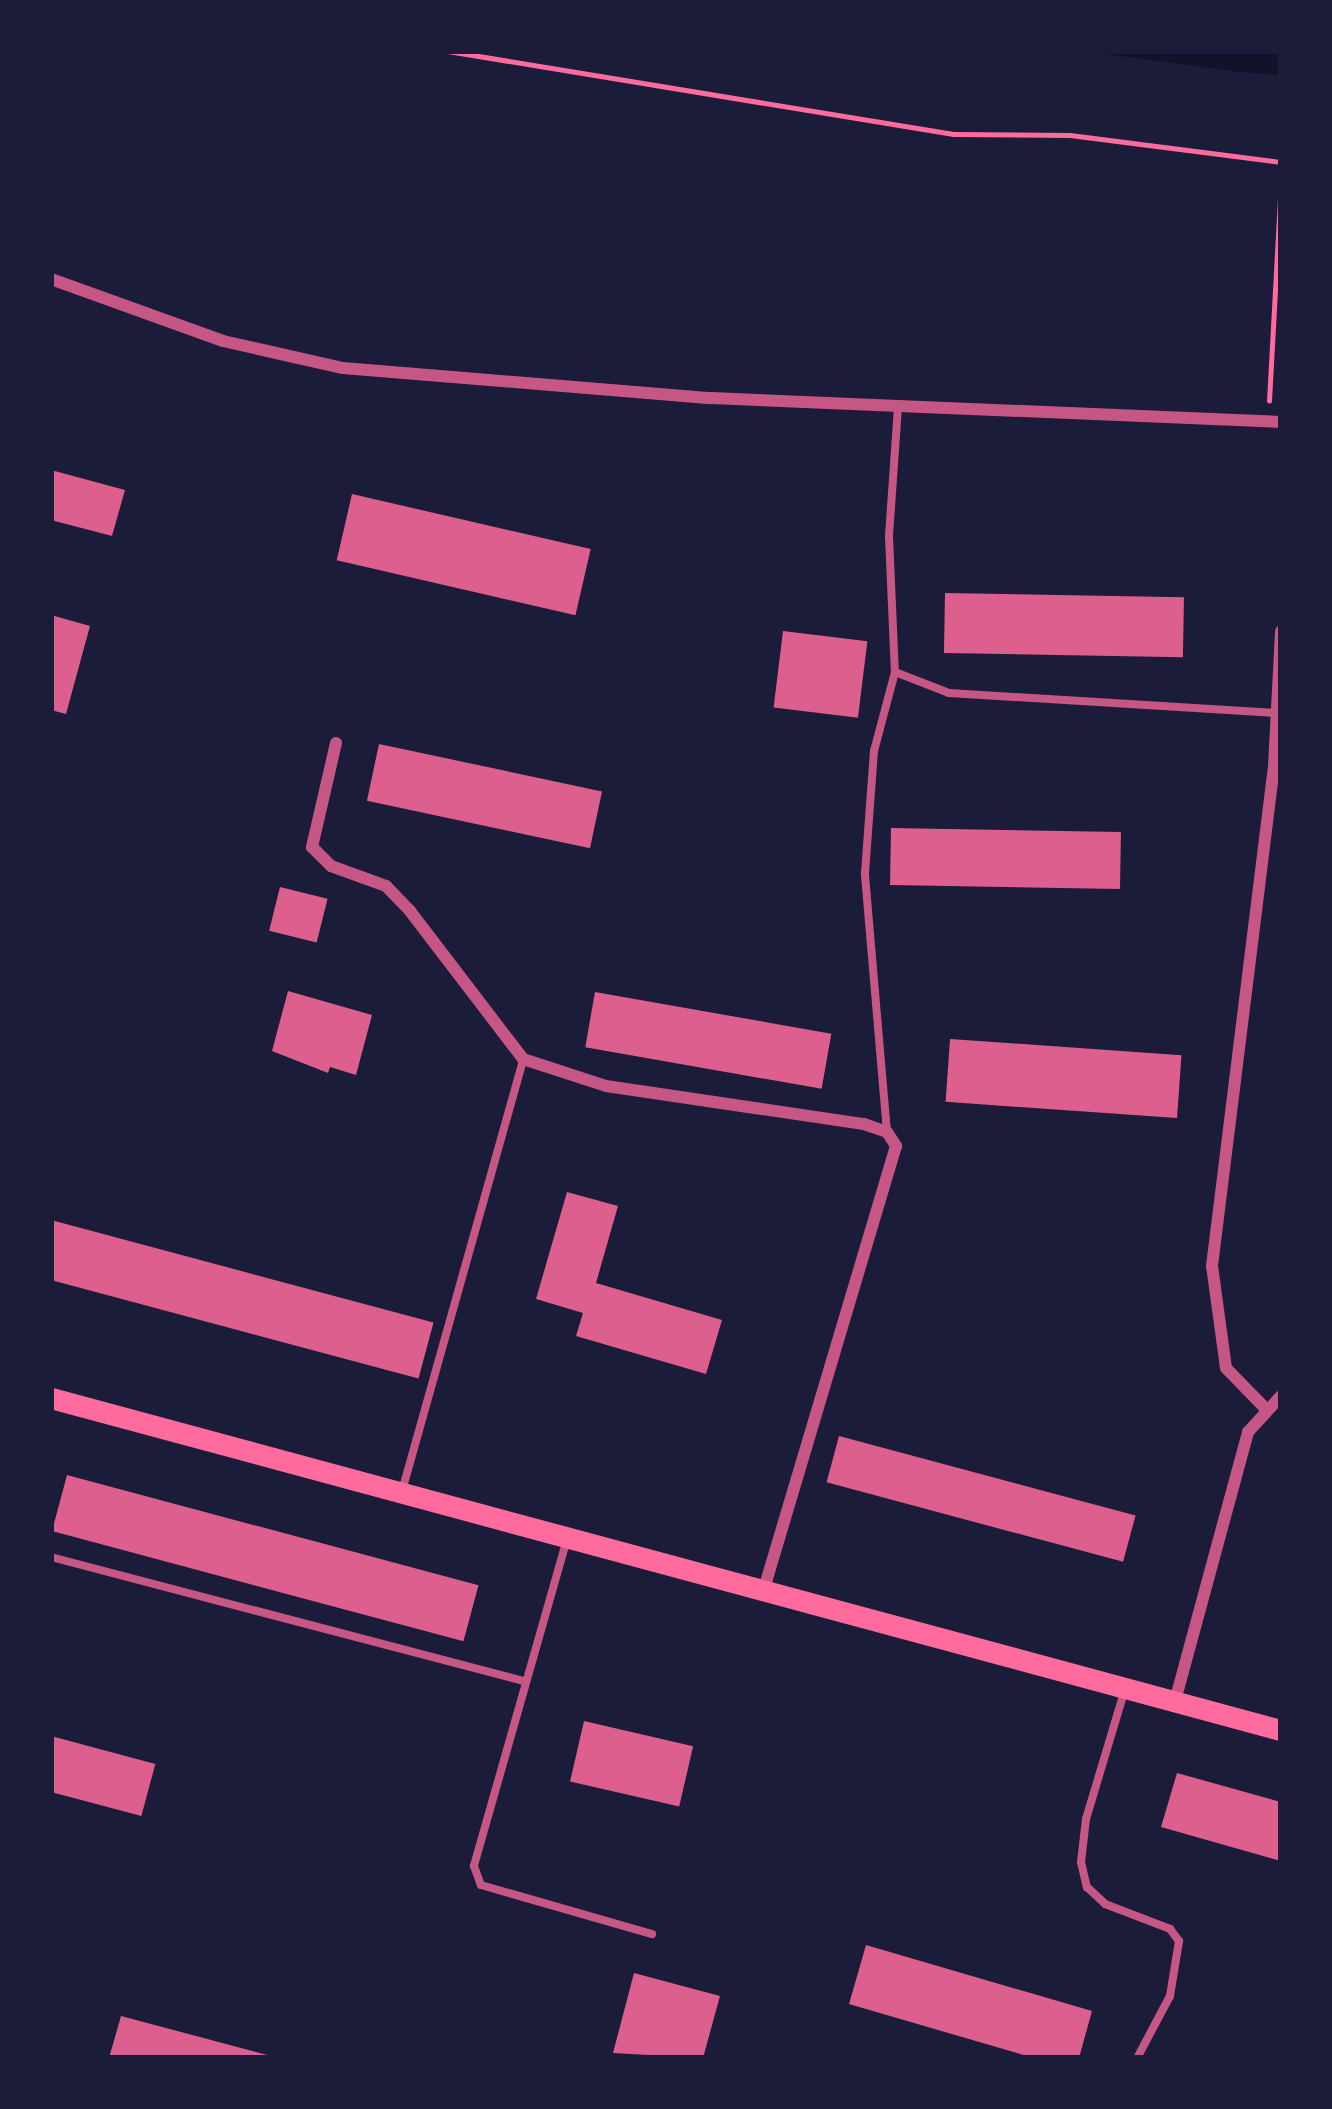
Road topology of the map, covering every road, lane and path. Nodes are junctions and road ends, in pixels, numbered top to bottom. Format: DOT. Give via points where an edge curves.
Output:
graph roads {
  1 [pos="448,51"];
  2 [pos="1281,162"];
  3 [pos="1281,179"];
  4 [pos="51,279"];
  5 [pos="898,405"];
  6 [pos="1274,422"];
  7 [pos="1281,631"];
  8 [pos="896,671"];
  9 [pos="1277,713"];
  10 [pos="336,743"];
  11 [pos="1278,766"];
  12 [pos="523,1059"];
  13 [pos="887,1132"];
  14 [pos="1281,1396"];
  15 [pos="51,1398"];
  16 [pos="1264,1407"];
  17 [pos="401,1493"];
  18 [pos="568,1538"];
  19 [pos="51,1557"];
  20 [pos="764,1590"];
  21 [pos="526,1682"];
  22 [pos="1126,1688"];
  23 [pos="1175,1701"];
  24 [pos="1281,1730"];
  25 [pos="652,1934"];
  26 [pos="1137,2058"];
  1 -- 2 [label="path" via="953,134 1070,136"];
  3 -- 6 [label="path"];
  4 -- 5 [label="street" via="223,341 343,368"];
  5 -- 6 [label="street"];
  5 -- 8 [label="lane" via="889,537"];
  7 -- 9 [label="street"];
  8 -- 9 [label="lane" via="949,693"];
  8 -- 13 [label="lane" via="874,751 865,873"];
  9 -- 11 [label="street"];
  10 -- 12 [label="street" via="312,847 331,866 386,886 410,910"];
  11 -- 16 [label="street" via="1212,1266 1226,1368"];
  12 -- 13 [label="street" via="606,1086"];
  12 -- 17 [label="lane"];
  13 -- 20 [label="street" via="896,1146 893,1173"];
  14 -- 16 [label="street"];
  15 -- 17 [label="main road"];
  16 -- 23 [label="street" via="1248,1432"];
  17 -- 18 [label="main road"];
  18 -- 20 [label="main road"];
  18 -- 21 [label="lane"];
  19 -- 21 [label="lane"];
  20 -- 22 [label="main road"];
  21 -- 25 [label="lane" via="474,1866 481,1885"];
  22 -- 23 [label="main road"];
  22 -- 26 [label="lane" via="1086,1819 1082,1862 1087,1887 1105,1904 1170,1929 1179,1941 1170,1996"];
  23 -- 24 [label="main road"];
}
